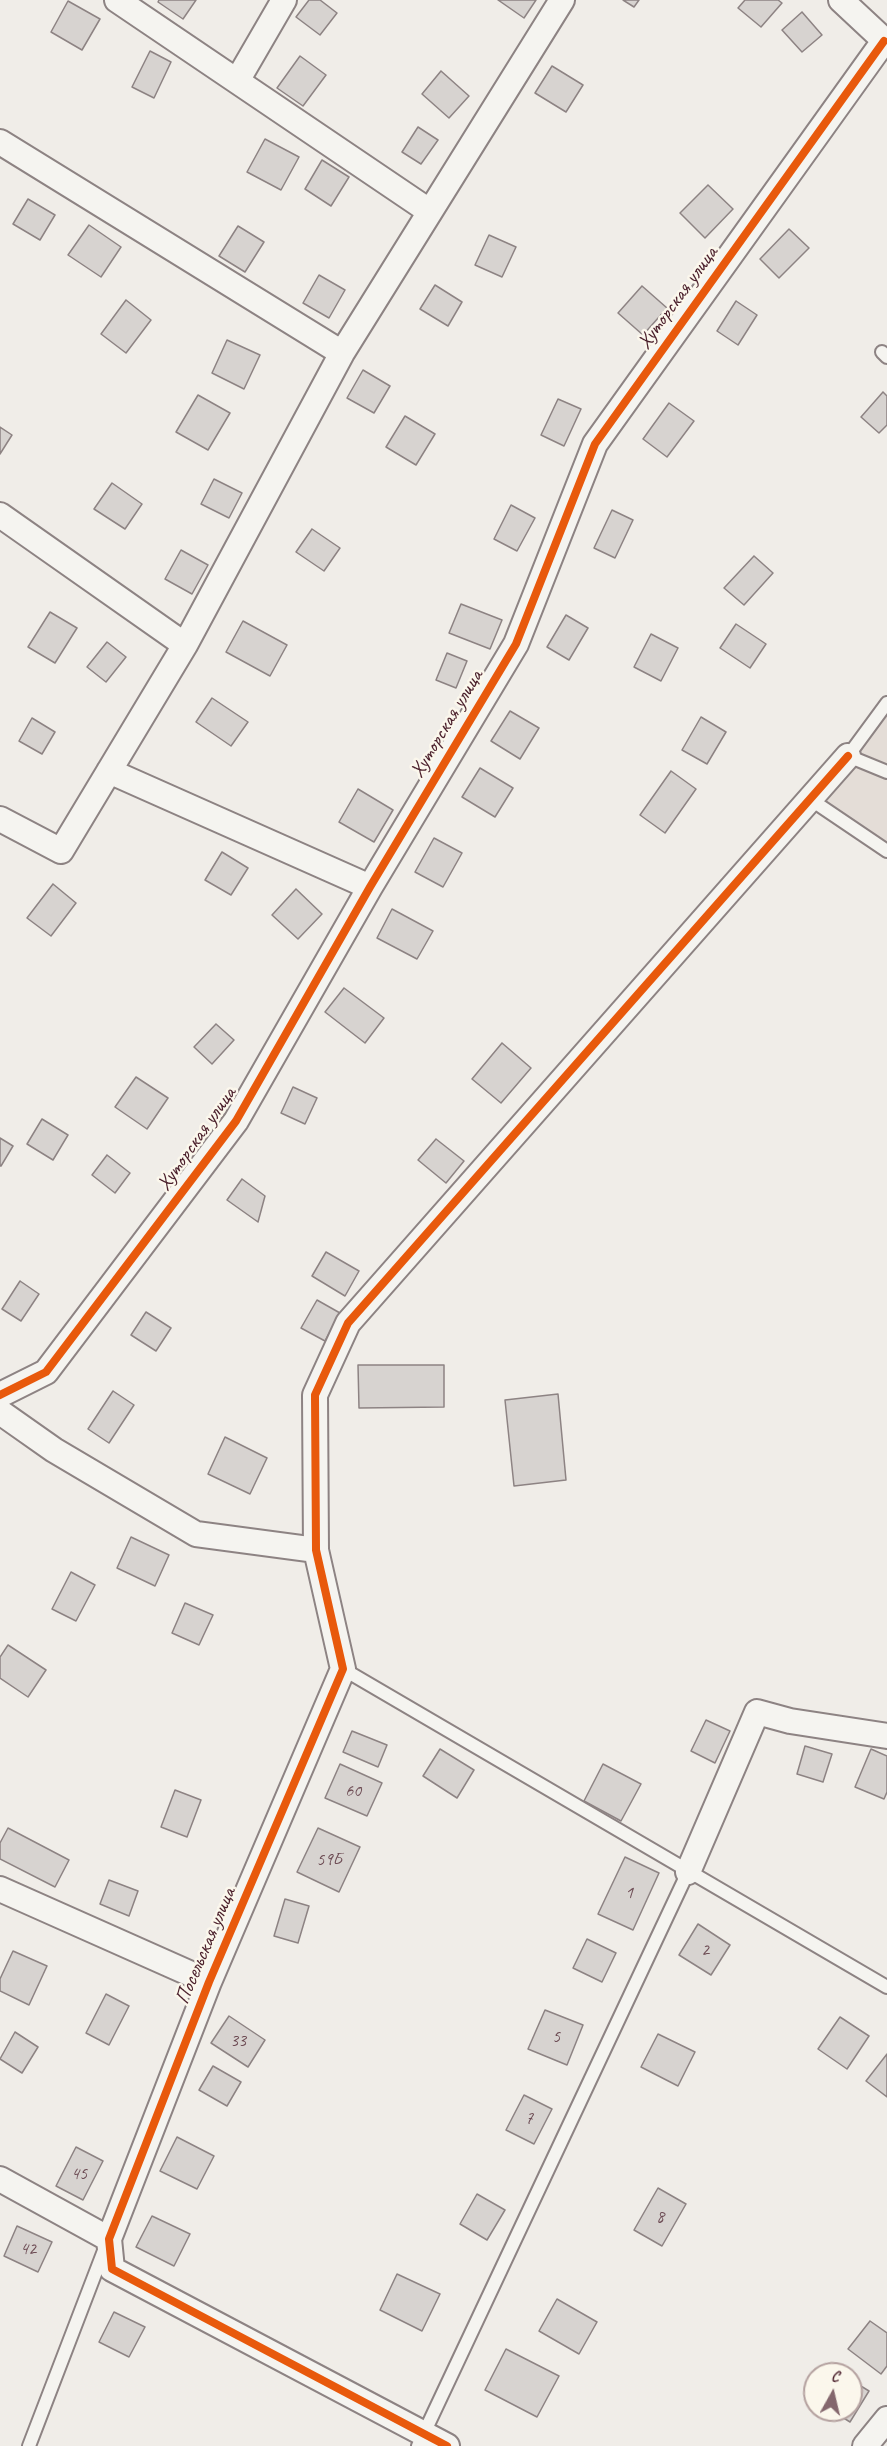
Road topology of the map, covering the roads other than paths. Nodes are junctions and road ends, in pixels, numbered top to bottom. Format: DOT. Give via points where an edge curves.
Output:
graph roads {
  1 [pos="117,0"];
  2 [pos="284,0"];
  3 [pos="562,0"];
  4 [pos="841,0"];
  5 [pos="886,42"];
  6 [pos="237,81"];
  7 [pos="0,142"];
  8 [pos="429,211"];
  9 [pos="342,353"];
  10 [pos="0,515"];
  11 [pos="185,645"];
  12 [pos="887,703"];
  13 [pos="848,756"];
  14 [pos="109,771"];
  15 [pos="887,772"];
  16 [pos="810,799"];
  17 [pos="0,819"];
  18 [pos="887,851"];
  19 [pos="370,886"];
  20 [pos="0,1395"];
  21 [pos="0,1412"];
  22 [pos="316,1550"];
  23 [pos="343,1669"];
  24 [pos="887,1736"];
  25 [pos="688,1872"];
  26 [pos="0,1889"];
  27 [pos="209,1982"];
  28 [pos="887,1988"];
  29 [pos="0,2179"];
  30 [pos="109,2239"];
  31 [pos="887,2419"];
  32 [pos="421,2440"];
  33 [pos="29,2446"];
  34 [pos="447,2446"];
  35 [pos="865,2446"];
  1 -- 6 [label="street"];
  2 -- 6 [label="street"];
  3 -- 8 [label="street"];
  4 -- 5 [label="street"];
  5 -- 19 [label="street, Хуторская улица" via="595,444 516,644"];
  6 -- 8 [label="street"];
  7 -- 9 [label="street"];
  8 -- 9 [label="street"];
  9 -- 11 [label="street"];
  10 -- 11 [label="street"];
  11 -- 14 [label="street"];
  12 -- 13 [label="lane"];
  13 -- 15 [label="lane"];
  13 -- 16 [label="street"];
  14 -- 17 [label="street" via="61,851"];
  14 -- 19 [label="street"];
  16 -- 18 [label="lane"];
  16 -- 22 [label="street" via="348,1323 315,1395"];
  19 -- 20 [label="street, Хуторская улица" via="236,1121 46,1372"];
  21 -- 22 [label="street" via="54,1450 196,1534"];
  22 -- 23 [label="street"];
  23 -- 25 [label="lane"];
  23 -- 27 [label="street, Посельская улица"];
  24 -- 25 [label="street" via="757,1712"];
  25 -- 28 [label="lane"];
  25 -- 32 [label="lane"];
  26 -- 27 [label="street"];
  27 -- 30 [label="street, Посельская улица"];
  29 -- 30 [label="street"];
  30 -- 32 [label="street" via="112,2269"];
  30 -- 33 [label="lane, Посельская улица"];
  31 -- 35 [label="street"];
  32 -- 34 [label="street"];
}
